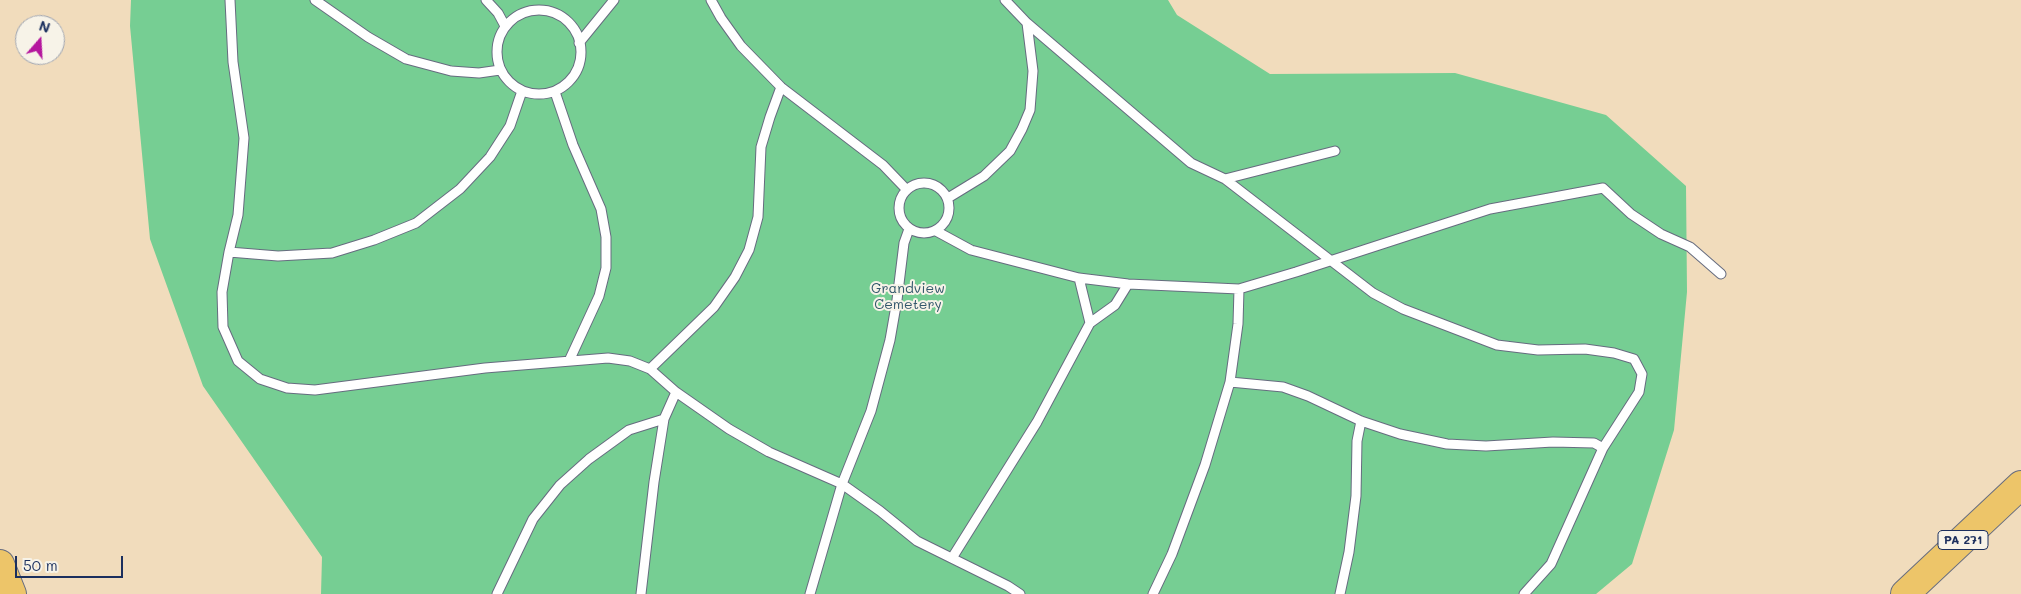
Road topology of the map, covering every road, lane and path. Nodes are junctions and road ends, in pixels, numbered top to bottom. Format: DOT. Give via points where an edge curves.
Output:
graph roads {
  1 [pos="230,0"];
  2 [pos="315,0"];
  3 [pos="486,0"];
  4 [pos="614,0"];
  5 [pos="711,0"];
  6 [pos="1005,0"];
  7 [pos="1027,22"];
  8 [pos="505,26"];
  9 [pos="579,43"];
  10 [pos="500,70"];
  11 [pos="781,88"];
  12 [pos="522,91"];
  13 [pos="555,92"];
  14 [pos="1335,151"];
  15 [pos="1225,180"];
  16 [pos="907,190"];
  17 [pos="948,198"];
  18 [pos="909,229"];
  19 [pos="936,231"];
  20 [pos="229,252"];
  21 [pos="1330,261"];
  22 [pos="1721,274"];
  23 [pos="1079,278"];
  24 [pos="1128,284"];
  25 [pos="1239,289"];
  26 [pos="1090,323"];
  27 [pos="570,361"];
  28 [pos="650,369"];
  29 [pos="1230,382"];
  30 [pos="676,392"];
  31 [pos="664,419"];
  32 [pos="1361,421"];
  33 [pos="1603,448"];
  34 [pos="842,484"];
  35 [pos="2021,486"];
  36 [pos="952,558"];
  37 [pos="0,564"];
  38 [pos="1006,590"];
  39 [pos="12,594"];
  40 [pos="497,594"];
  41 [pos="640,594"];
  42 [pos="810,594"];
  43 [pos="1020,594"];
  44 [pos="1153,594"];
  45 [pos="1340,594"];
  46 [pos="1524,594"];
  47 [pos="1905,594"];
  1 -- 20 [label="lane" via="233,62 244,138 238,215"];
  2 -- 10 [label="lane" via="406,59 451,71 479,73"];
  3 -- 8 [label="lane"];
  4 -- 9 [label="lane"];
  5 -- 11 [label="lane" via="741,46"];
  6 -- 7 [label="lane"];
  7 -- 15 [label="lane" via="1191,164"];
  7 -- 17 [label="lane" via="1033,71 1030,110 1022,129 1010,151 984,176"];
  8 -- 9 [label="lane" via="529,11 543,10 557,14 568,23 577,34"];
  8 -- 10 [label="lane" via="496,52"];
  9 -- 13 [label="lane" via="580,62 574,75"];
  10 -- 12 [label="lane" via="508,82"];
  11 -- 16 [label="lane" via="884,165"];
  11 -- 28 [label="lane" via="761,147 758,217 749,250 714,307"];
  12 -- 13 [label="lane" via="537,95"];
  12 -- 20 [label="lane" via="510,126 490,157 460,189 416,223 332,252 278,256"];
  13 -- 27 [label="lane" via="573,146 601,209 606,237 606,268 599,296"];
  14 -- 15 [label="lane"];
  15 -- 21 [label="lane"];
  16 -- 17 [label="lane" via="918,184 930,183"];
  16 -- 18 [label="lane" via="899,209"];
  17 -- 19 [label="lane" via="950,210 946,222"];
  18 -- 19 [label="lane" via="922,234"];
  18 -- 34 [label="lane" via="904,243 890,340 871,411"];
  19 -- 23 [label="lane" via="972,250"];
  20 -- 27 [label="lane" via="222,292 223,327 238,361 260,379 287,388 315,390 485,368"];
  21 -- 22 [label="lane" via="1490,209 1603,188 1632,214 1661,234 1690,247"];
  21 -- 25 [label="lane"];
  21 -- 33 [label="lane" via="1373,293 1403,309 1497,345 1538,350 1586,348 1634,359 1642,374 1639,392"];
  23 -- 24 [label="lane"];
  23 -- 26 [label="lane"];
  24 -- 25 [label="lane"];
  24 -- 26 [label="lane" via="1115,305"];
  25 -- 29 [label="lane"];
  26 -- 36 [label="lane" via="1037,422"];
  27 -- 28 [label="lane" via="608,358 630,361"];
  28 -- 30 [label="lane"];
  29 -- 32 [label="lane" via="1283,387"];
  29 -- 44 [label="lane" via="1205,465 1172,554"];
  30 -- 31 [label="lane"];
  30 -- 34 [label="lane" via="769,452"];
  31 -- 40 [label="lane" via="629,430 560,485 533,519"];
  31 -- 41 [label="lane"];
  32 -- 33 [label="lane" via="1447,444 1594,443"];
  32 -- 45 [label="lane" via="1357,441 1356,496"];
  33 -- 46 [label="lane" via="1551,564"];
  34 -- 36 [label="lane" via="917,541"];
  34 -- 42 [label="lane"];
  35 -- 47 [label="main road, PA 271"];
  36 -- 38 [label="lane"];
  37 -- 39 [label="main road"];
  38 -- 43 [label="lane"];
}
